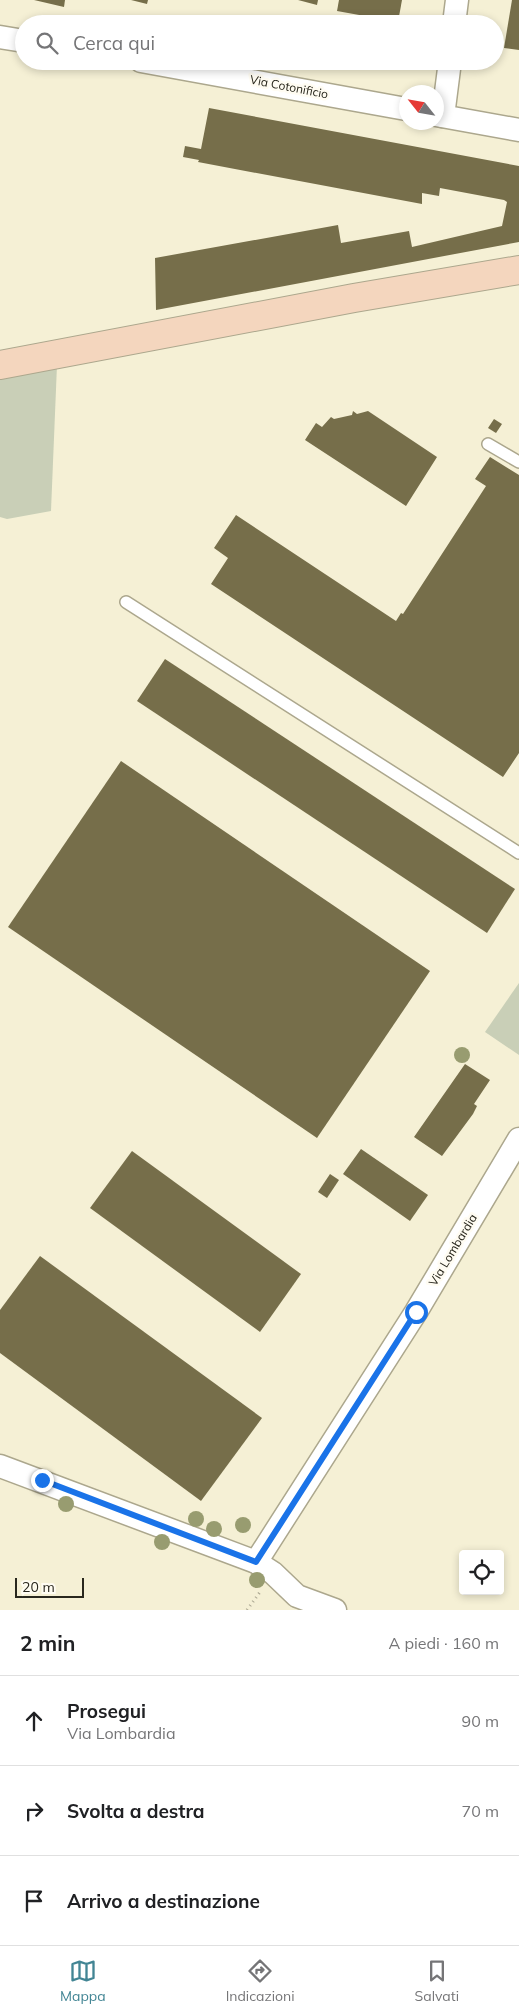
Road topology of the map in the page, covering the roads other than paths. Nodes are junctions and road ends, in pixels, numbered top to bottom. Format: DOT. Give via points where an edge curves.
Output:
graph roads {
  1 [pos="457,0"];
  2 [pos="455,15"];
  3 [pos="0,37"];
  4 [pos="15,40"];
  5 [pos="191,70"];
  6 [pos="448,70"];
  7 [pos="444,94"];
  8 [pos="399,108"];
  9 [pos="444,117"];
  10 [pos="519,130"];
  11 [pos="519,270"];
  12 [pos="0,365"];
  13 [pos="488,444"];
  14 [pos="519,462"];
  15 [pos="126,602"];
  16 [pos="519,853"];
  17 [pos="519,1139"];
  18 [pos="0,1466"];
  19 [pos="256,1562"];
  20 [pos="335,1610"];
  1 -- 2 [label="street"];
  3 -- 4 [label="street"];
  5 -- 8 [label="street, Via Cotonificio"];
  6 -- 7 [label="street"];
  9 -- 10 [label="street"];
  11 -- 12 [label="main road"];
  13 -- 14 [label="lane"];
  15 -- 16 [label="lane"];
  17 -- 19 [label="street, Via Lombardia" via="416,1312"];
  18 -- 19 [label="street"];
  19 -- 20 [label="street" via="273,1573 296,1596"];
}
